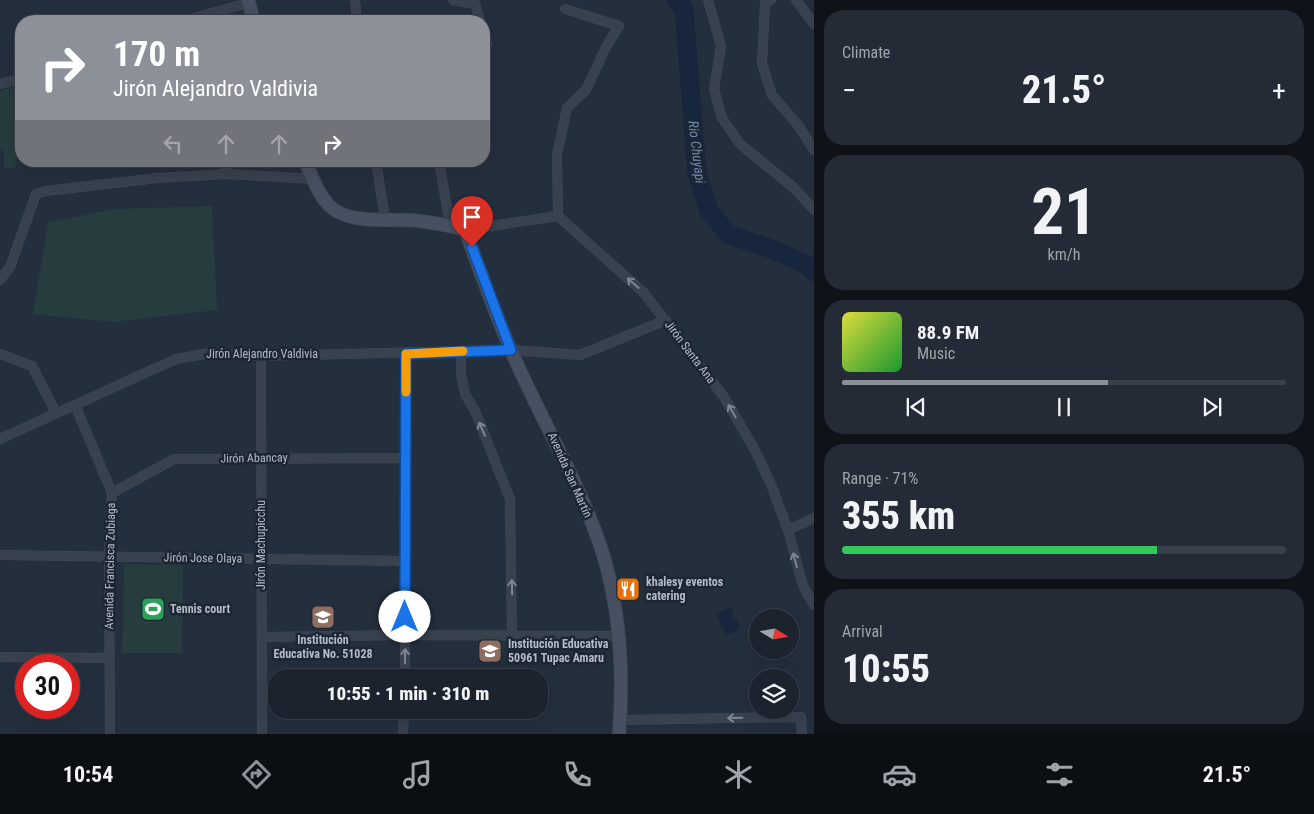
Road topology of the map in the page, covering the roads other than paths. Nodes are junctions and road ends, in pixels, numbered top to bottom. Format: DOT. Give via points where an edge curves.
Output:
graph roads {
  1 [pos="355,0"];
  2 [pos="453,0"];
  3 [pos="708,0"];
  4 [pos="771,0"];
  5 [pos="796,0"];
  6 [pos="249,2"];
  7 [pos="565,9"];
  8 [pos="203,15"];
  9 [pos="252,15"];
  10 [pos="356,15"];
  11 [pos="479,15"];
  12 [pos="814,24"];
  13 [pos="15,80"];
  14 [pos="0,84"];
  15 [pos="814,150"];
  16 [pos="227,167"];
  17 [pos="308,167"];
  18 [pos="377,167"];
  19 [pos="441,167"];
  20 [pos="227,174"];
  21 [pos="313,179"];
  22 [pos="814,210"];
  23 [pos="558,216"];
  24 [pos="385,219"];
  25 [pos="450,225"];
  26 [pos="465,230"];
  27 [pos="0,280"];
  28 [pos="666,320"];
  29 [pos="511,350"];
  30 [pos="461,351"];
  31 [pos="0,354"];
  32 [pos="406,354"];
  33 [pos="260,356"];
  34 [pos="75,405"];
  35 [pos="56,413"];
  36 [pos="0,439"];
  37 [pos="262,458"];
  38 [pos="405,458"];
  39 [pos="112,493"];
  40 [pos="814,518"];
  41 [pos="788,530"];
  42 [pos="0,556"];
  43 [pos="109,557"];
  44 [pos="260,559"];
  45 [pos="405,561"];
  46 [pos="814,605"];
  47 [pos="405,635"];
  48 [pos="512,636"];
  49 [pos="620,636"];
  50 [pos="262,637"];
  51 [pos="0,657"];
  52 [pos="109,658"];
  53 [pos="405,669"];
  54 [pos="404,719"];
  55 [pos="620,720"];
  56 [pos="110,734"];
  57 [pos="262,734"];
  58 [pos="404,734"];
  59 [pos="619,734"];
  60 [pos="802,734"];
  1 -- 10 [label="street"];
  2 -- 11 [label="street" via="476,4"];
  3 -- 22 [label="street" via="721,46 714,88 722,118 740,144 794,188"];
  4 -- 15 [label="street" via="765,2 762,64 772,95 798,124"];
  5 -- 12 [label="street"];
  6 -- 8 [label="street"];
  6 -- 9 [label="main road"];
  7 -- 23 [label="street" via="619,26 586,90 567,108 557,155"];
  13 -- 14 [label="street"];
  16 -- 20 [label="street"];
  17 -- 21 [label="main road"];
  18 -- 24 [label="street"];
  19 -- 25 [label="street"];
  20 -- 21 [label="street"];
  20 -- 27 [label="street" via="158,178 36,194 10,266"];
  21 -- 24 [label="main road" via="323,197 341,214"];
  23 -- 26 [label="street"];
  28 -- 23 [label="street, Jirón Santa Ana, one-way" via="644,293"];
  24 -- 25 [label="main road"];
  25 -- 26 [label="main road"];
  26 -- 29 [label="main road, Avenida San Martín"];
  28 -- 29 [label="street, Jirón Alejandro Valdivia" via="580,355"];
  41 -- 28 [label="street, Jirón Santa Ana, one-way" via="756,452 724,397"];
  29 -- 30 [label="street, Jirón Alejandro Valdivia"];
  29 -- 49 [label="main road, Avenida San Martín" via="571,475 598,540 613,592"];
  30 -- 32 [label="street, Jirón Alejandro Valdivia"];
  48 -- 30 [label="street, one-way" via="510,499 466,394 461,374"];
  31 -- 35 [label="street" via="32,366"];
  32 -- 33 [label="street, Jirón Alejandro Valdivia"];
  32 -- 38 [label="street"];
  33 -- 34 [label="street, Jirón Alejandro Valdivia" via="211,353 176,359"];
  33 -- 37 [label="street, Jirón Machupicchu"];
  34 -- 35 [label="street, Jirón Alejandro Valdivia"];
  34 -- 39 [label="street, Avenida Francisca Zubiaga"];
  35 -- 36 [label="street, Jirón Alejandro Valdivia"];
  37 -- 38 [label="street, Jirón Abancay"];
  37 -- 39 [label="street, Jirón Abancay" via="174,459"];
  37 -- 44 [label="street, Jirón Machupicchu"];
  38 -- 45 [label="street"];
  39 -- 43 [label="street, Avenida Francisca Zubiaga"];
  40 -- 41 [label="street"];
  46 -- 41 [label="street, Jirón Santa Ana, one-way" via="802,586"];
  42 -- 43 [label="street, Jirón Jose Olaya"];
  43 -- 44 [label="street, Jirón Jose Olaya"];
  43 -- 52 [label="street, Avenida Francisca Zubiaga"];
  44 -- 45 [label="street, Jirón Jose Olaya"];
  44 -- 50 [label="street, Jirón Machupicchu"];
  45 -- 47 [label="street"];
  47 -- 48 [label="street"];
  47 -- 50 [label="street"];
  53 -- 47 [label="street, one-way"];
  48 -- 49 [label="street"];
  49 -- 55 [label="main road, Avenida San Martín"];
  50 -- 57 [label="street, Jirón Machupicchu"];
  51 -- 52 [label="street"];
  52 -- 56 [label="street, Avenida Francisca Zubiaga"];
  54 -- 58 [label="street"];
  55 -- 59 [label="main road, Avenida San Martín"];
  60 -- 55 [label="street, one-way" via="801,717"];
}
